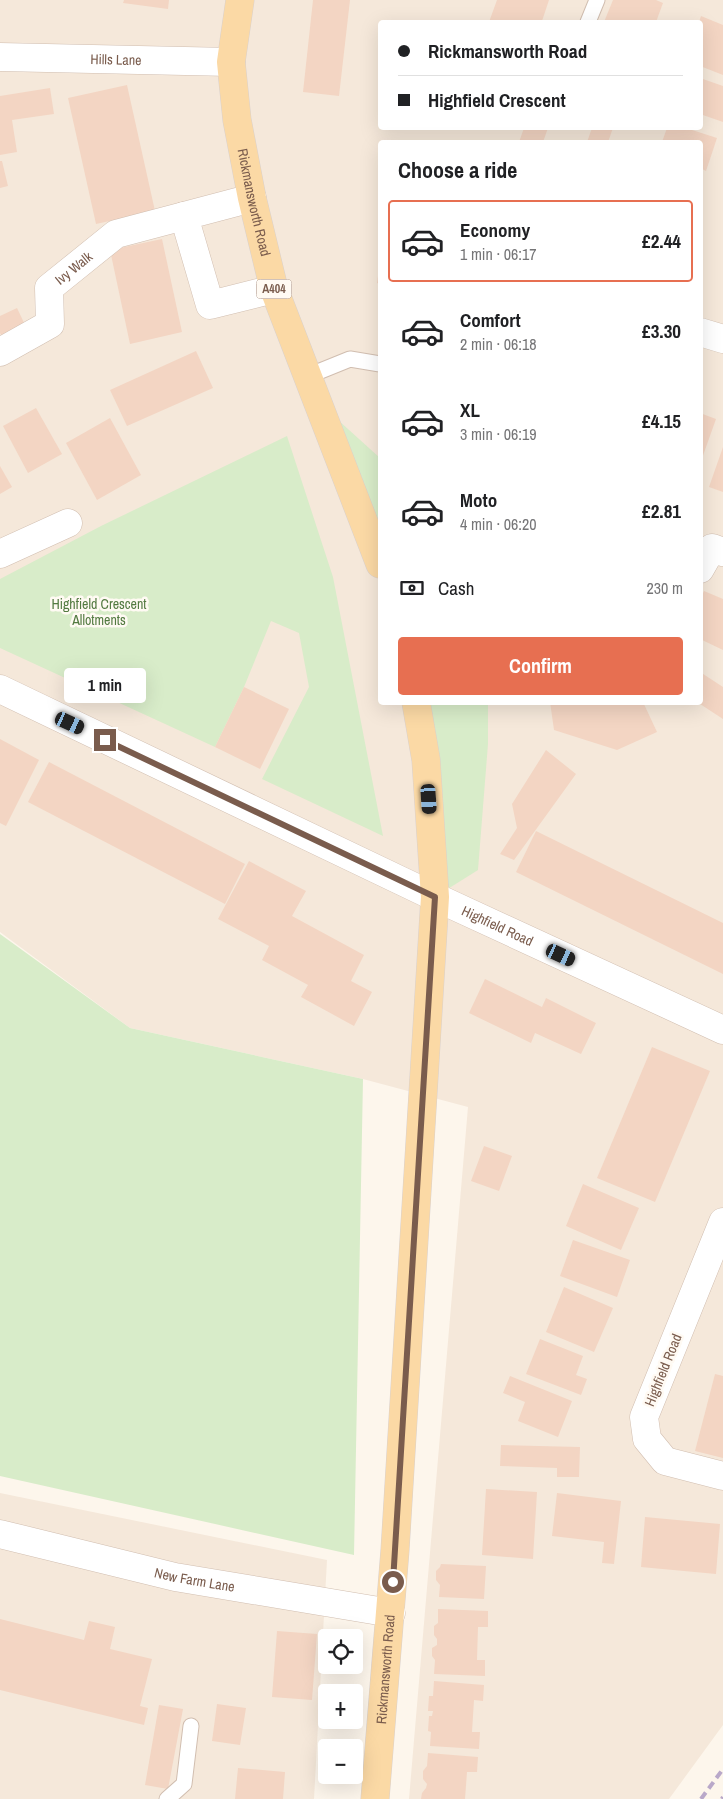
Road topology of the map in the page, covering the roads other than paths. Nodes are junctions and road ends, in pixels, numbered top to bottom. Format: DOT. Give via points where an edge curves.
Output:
graph roads {
  1 [pos="240,0"];
  2 [pos="597,0"];
  3 [pos="589,20"];
  4 [pos="0,57"];
  5 [pos="231,62"];
  6 [pos="252,198"];
  7 [pos="184,216"];
  8 [pos="274,289"];
  9 [pos="0,352"];
  10 [pos="378,364"];
  11 [pos="308,376"];
  12 [pos="68,523"];
  13 [pos="723,552"];
  14 [pos="0,554"];
  15 [pos="378,559"];
  16 [pos="703,564"];
  17 [pos="0,689"];
  18 [pos="417,705"];
  19 [pos="435,897"];
  20 [pos="723,1030"];
  21 [pos="723,1222"];
  22 [pos="723,1476"];
  23 [pos="0,1534"];
  24 [pos="391,1613"];
  25 [pos="191,1726"];
  26 [pos="167,1799"];
  27 [pos="375,1799"];
  1 -- 5 [label="main road, Rickmansworth Road / A404"];
  2 -- 3 [label="lane"];
  4 -- 5 [label="street, Hills Lane"];
  5 -- 6 [label="main road, Rickmansworth Road / A404" via="237,120"];
  6 -- 7 [label="street, Ivy Walk"];
  6 -- 8 [label="main road, Rickmansworth Road / A404"];
  7 -- 8 [label="street" via="210,305"];
  7 -- 9 [label="street, Ivy Walk" via="116,234 49,288 50,324"];
  8 -- 11 [label="main road, Rickmansworth Road / A404"];
  10 -- 11 [label="lane" via="350,359"];
  11 -- 15 [label="main road, Rickmansworth Road / A404"];
  12 -- 14 [label="street"];
  13 -- 16 [label="street" via="712,548"];
  17 -- 19 [label="street, Highfield Road"];
  18 -- 19 [label="main road, Rickmansworth Road" via="426,760"];
  19 -- 20 [label="street, Highfield Road"];
  19 -- 24 [label="main road, Rickmansworth Road"];
  21 -- 22 [label="street, Highfield Road" via="644,1417 647,1439 666,1461"];
  23 -- 24 [label="street, New Farm Lane" via="175,1578"];
  24 -- 27 [label="main road, Rickmansworth Road"];
  25 -- 26 [label="lane" via="184,1784"];
}
